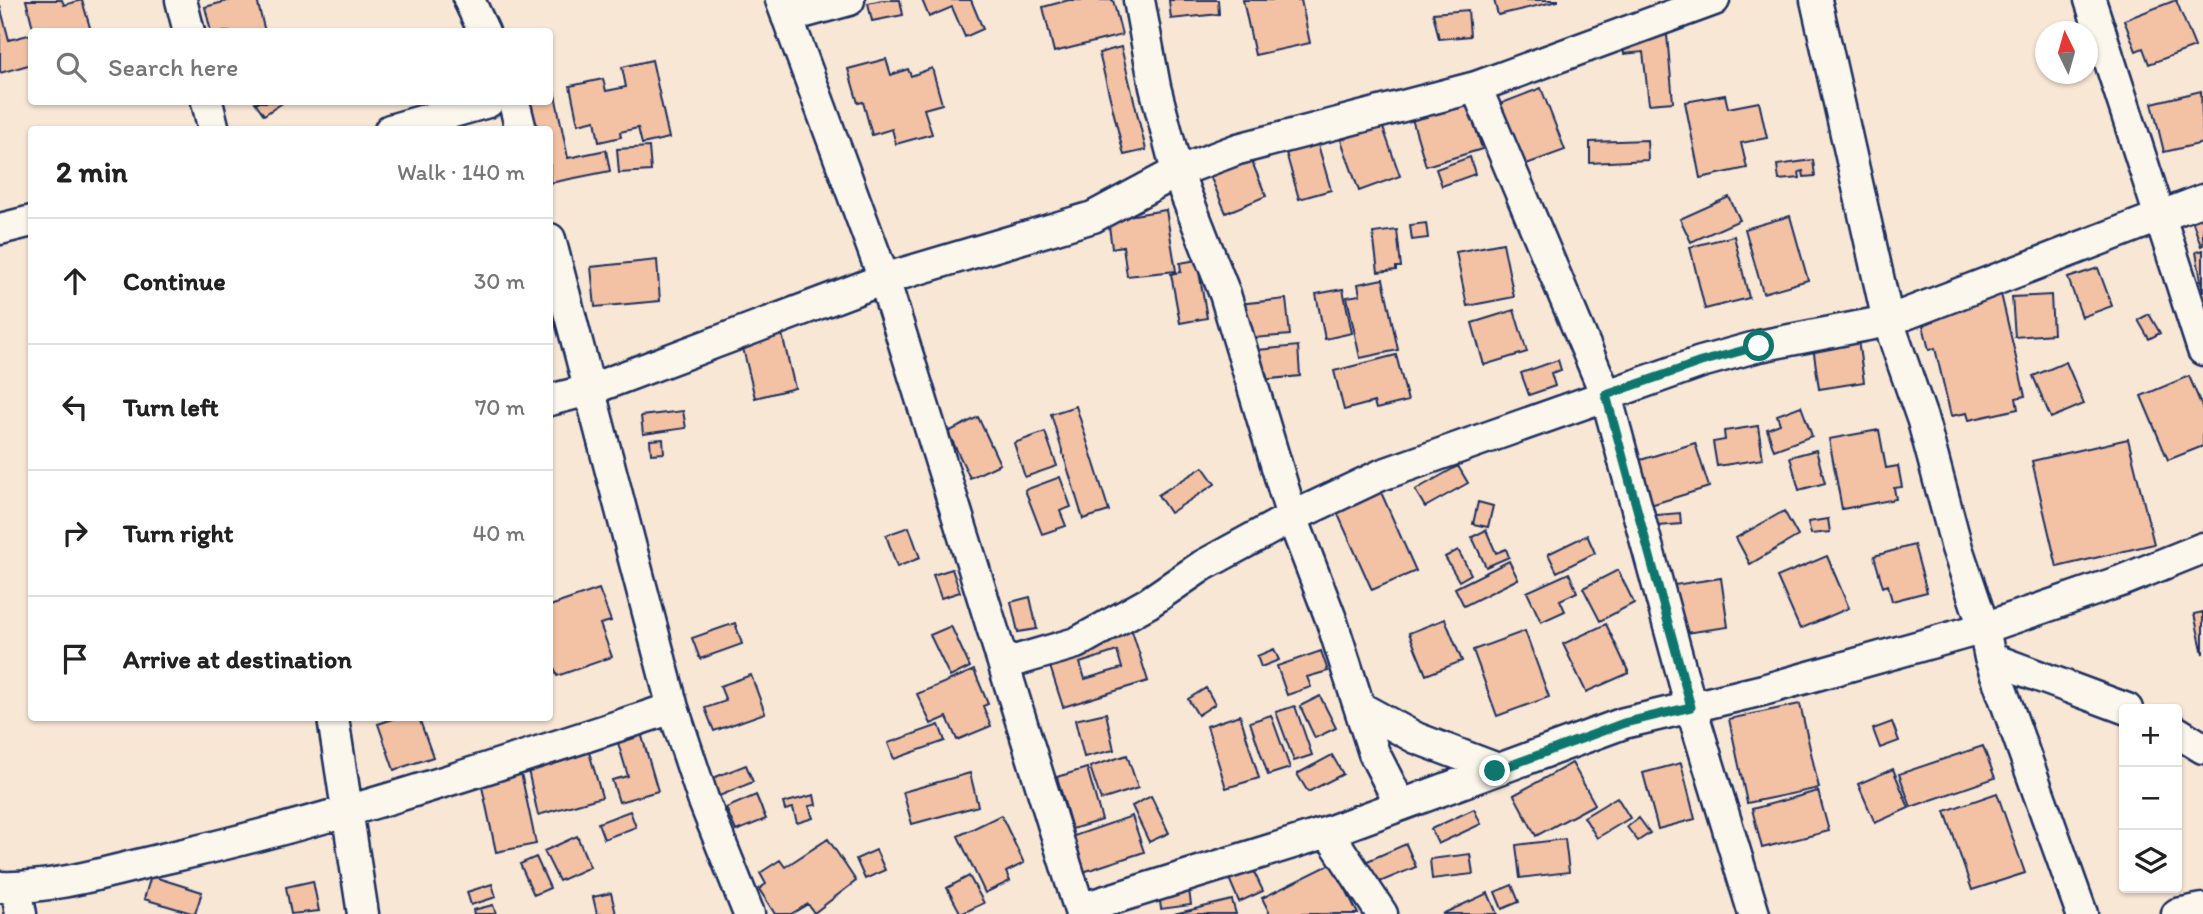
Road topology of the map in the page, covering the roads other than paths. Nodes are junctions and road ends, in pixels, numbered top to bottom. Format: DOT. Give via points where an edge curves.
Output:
graph roads {
  1 [pos="181,0"];
  2 [pos="469,0"];
  3 [pos="849,0"];
  4 [pos="1139,0"];
  5 [pos="1714,0"];
  6 [pos="1816,0"];
  7 [pos="2090,0"];
  8 [pos="784,8"];
  9 [pos="188,28"];
  10 [pos="482,28"];
  11 [pos="1476,87"];
  12 [pos="208,105"];
  13 [pos="478,105"];
  14 [pos="515,105"];
  15 [pos="213,126"];
  16 [pos="404,126"];
  17 [pos="520,126"];
  18 [pos="1177,172"];
  19 [pos="2203,200"];
  20 [pos="2158,216"];
  21 [pos="28,222"];
  22 [pos="0,229"];
  23 [pos="553,251"];
  24 [pos="884,279"];
  25 [pos="1888,321"];
  26 [pos="2203,351"];
  27 [pos="589,390"];
  28 [pos="1606,395"];
  29 [pos="553,399"];
  30 [pos="1292,517"];
  31 [pos="2203,548"];
  32 [pos="1984,628"];
  33 [pos="1990,658"];
  34 [pos="1004,664"];
  35 [pos="2119,706"];
  36 [pos="1691,707"];
  37 [pos="673,708"];
  38 [pos="1361,708"];
  39 [pos="334,721"];
  40 [pos="2182,735"];
  41 [pos="2203,748"];
  42 [pos="1498,769"];
  43 [pos="1400,804"];
  44 [pos="350,813"];
  45 [pos="1328,832"];
  46 [pos="12,896"];
  47 [pos="2203,909"];
  48 [pos="1081,911"];
  49 [pos="363,914"];
  50 [pos="749,914"];
  51 [pos="1382,914"];
  52 [pos="1754,914"];
  53 [pos="2082,914"];
  54 [pos="2176,914"];
  1 -- 9 [label="street"];
  2 -- 10 [label="street"];
  3 -- 8 [label="street"];
  4 -- 18 [label="street"];
  5 -- 11 [label="street"];
  6 -- 25 [label="street"];
  7 -- 20 [label="street"];
  8 -- 24 [label="street"];
  11 -- 18 [label="street" via="1238,149"];
  11 -- 28 [label="street"];
  12 -- 15 [label="street"];
  13 -- 16 [label="street"];
  14 -- 17 [label="street"];
  18 -- 24 [label="street" via="1093,217"];
  18 -- 30 [label="street" via="1225,295"];
  19 -- 20 [label="street"];
  20 -- 25 [label="street"];
  20 -- 26 [label="street"];
  21 -- 22 [label="street"];
  23 -- 27 [label="street"];
  24 -- 27 [label="street"];
  24 -- 34 [label="street"];
  25 -- 28 [label="street" via="1759,346"];
  25 -- 32 [label="street" via="1923,421"];
  27 -- 29 [label="street"];
  27 -- 37 [label="street"];
  28 -- 30 [label="street" via="1381,475"];
  28 -- 36 [label="street"];
  30 -- 34 [label="street" via="1076,643"];
  30 -- 38 [label="street"];
  31 -- 32 [label="street"];
  32 -- 33 [label="street"];
  32 -- 36 [label="street"];
  33 -- 35 [label="street"];
  33 -- 53 [label="street"];
  34 -- 48 [label="street"];
  36 -- 42 [label="street" via="1624,723"];
  36 -- 52 [label="street"];
  37 -- 44 [label="street"];
  37 -- 50 [label="street"];
  38 -- 42 [label="street" via="1416,738"];
  38 -- 43 [label="street" via="1374,753"];
  39 -- 44 [label="street"];
  40 -- 41 [label="street"];
  42 -- 43 [label="street"];
  43 -- 45 [label="street"];
  44 -- 46 [label="street"];
  44 -- 49 [label="street"];
  45 -- 48 [label="street"];
  45 -- 51 [label="street"];
  47 -- 54 [label="street"];
}
